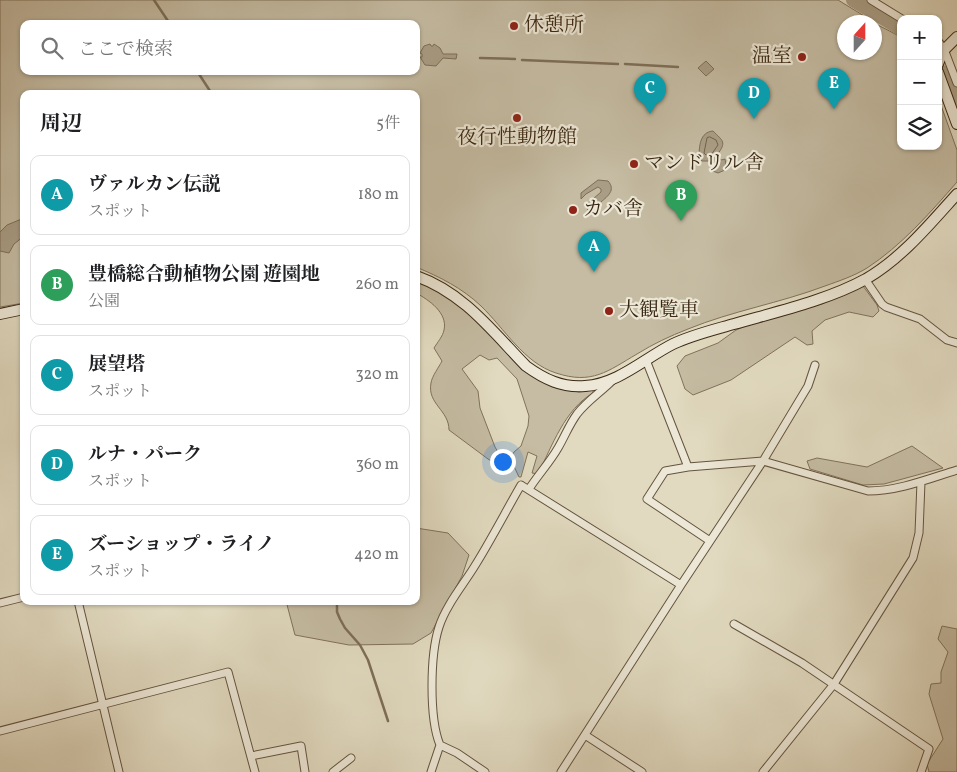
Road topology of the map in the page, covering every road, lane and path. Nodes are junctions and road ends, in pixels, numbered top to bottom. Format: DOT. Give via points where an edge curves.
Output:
graph roads {
  1 [pos="871,0"];
  2 [pos="897,16"];
  3 [pos="957,37"];
  4 [pos="942,44"];
  5 [pos="942,47"];
  6 [pos="942,83"];
  7 [pos="957,83"];
  8 [pos="957,124"];
  9 [pos="957,194"];
  10 [pos="420,278"];
  11 [pos="865,279"];
  12 [pos="20,311"];
  13 [pos="0,314"];
  14 [pos="957,343"];
  15 [pos="646,360"];
  16 [pos="815,365"];
  17 [pos="615,378"];
  18 [pos="763,461"];
  19 [pos="688,467"];
  20 [pos="957,470"];
  21 [pos="921,482"];
  22 [pos="529,489"];
  23 [pos="710,541"];
  24 [pos="681,585"];
  25 [pos="20,598"];
  26 [pos="0,603"];
  27 [pos="79,605"];
  28 [pos="734,624"];
  29 [pos="834,684"];
  30 [pos="104,705"];
  31 [pos="0,731"];
  32 [pos="585,734"];
  33 [pos="440,745"];
  34 [pos="251,756"];
  35 [pos="351,758"];
  36 [pos="119,772"];
  37 [pos="255,772"];
  38 [pos="305,772"];
  39 [pos="333,772"];
  40 [pos="430,772"];
  41 [pos="485,772"];
  42 [pos="561,772"];
  43 [pos="642,772"];
  44 [pos="763,772"];
  45 [pos="921,772"];
  1 -- 2 [label="street"];
  3 -- 4 [label="street"];
  5 -- 7 [label="street"];
  6 -- 8 [label="street"];
  9 -- 11 [label="street" via="906,248"];
  10 -- 17 [label="street" via="467,305 526,366 549,381 586,386"];
  11 -- 14 [label="street" via="886,307 920,318 947,340"];
  11 -- 15 [label="street" via="830,295 699,334"];
  12 -- 13 [label="street"];
  15 -- 17 [label="street"];
  15 -- 19 [label="street"];
  16 -- 18 [label="street" via="808,386"];
  17 -- 22 [label="street" via="577,414"];
  18 -- 19 [label="street"];
  18 -- 21 [label="street" via="868,491"];
  18 -- 23 [label="street"];
  19 -- 23 [label="street" via="664,471 647,499"];
  20 -- 21 [label="street"];
  21 -- 29 [label="street" via="919,533 913,558"];
  22 -- 24 [label="street"];
  22 -- 33 [label="street" via="521,485 439,627 432,712"];
  23 -- 24 [label="street"];
  24 -- 32 [label="street"];
  25 -- 26 [label="street"];
  27 -- 30 [label="street"];
  28 -- 29 [label="street"];
  29 -- 44 [label="street"];
  29 -- 45 [label="street" via="929,749"];
  30 -- 31 [label="street"];
  30 -- 34 [label="street" via="228,672"];
  30 -- 36 [label="street"];
  32 -- 42 [label="street"];
  32 -- 43 [label="street"];
  33 -- 40 [label="street"];
  33 -- 41 [label="street"];
  34 -- 37 [label="street"];
  34 -- 38 [label="street" via="301,746"];
  35 -- 39 [label="street"];
}
